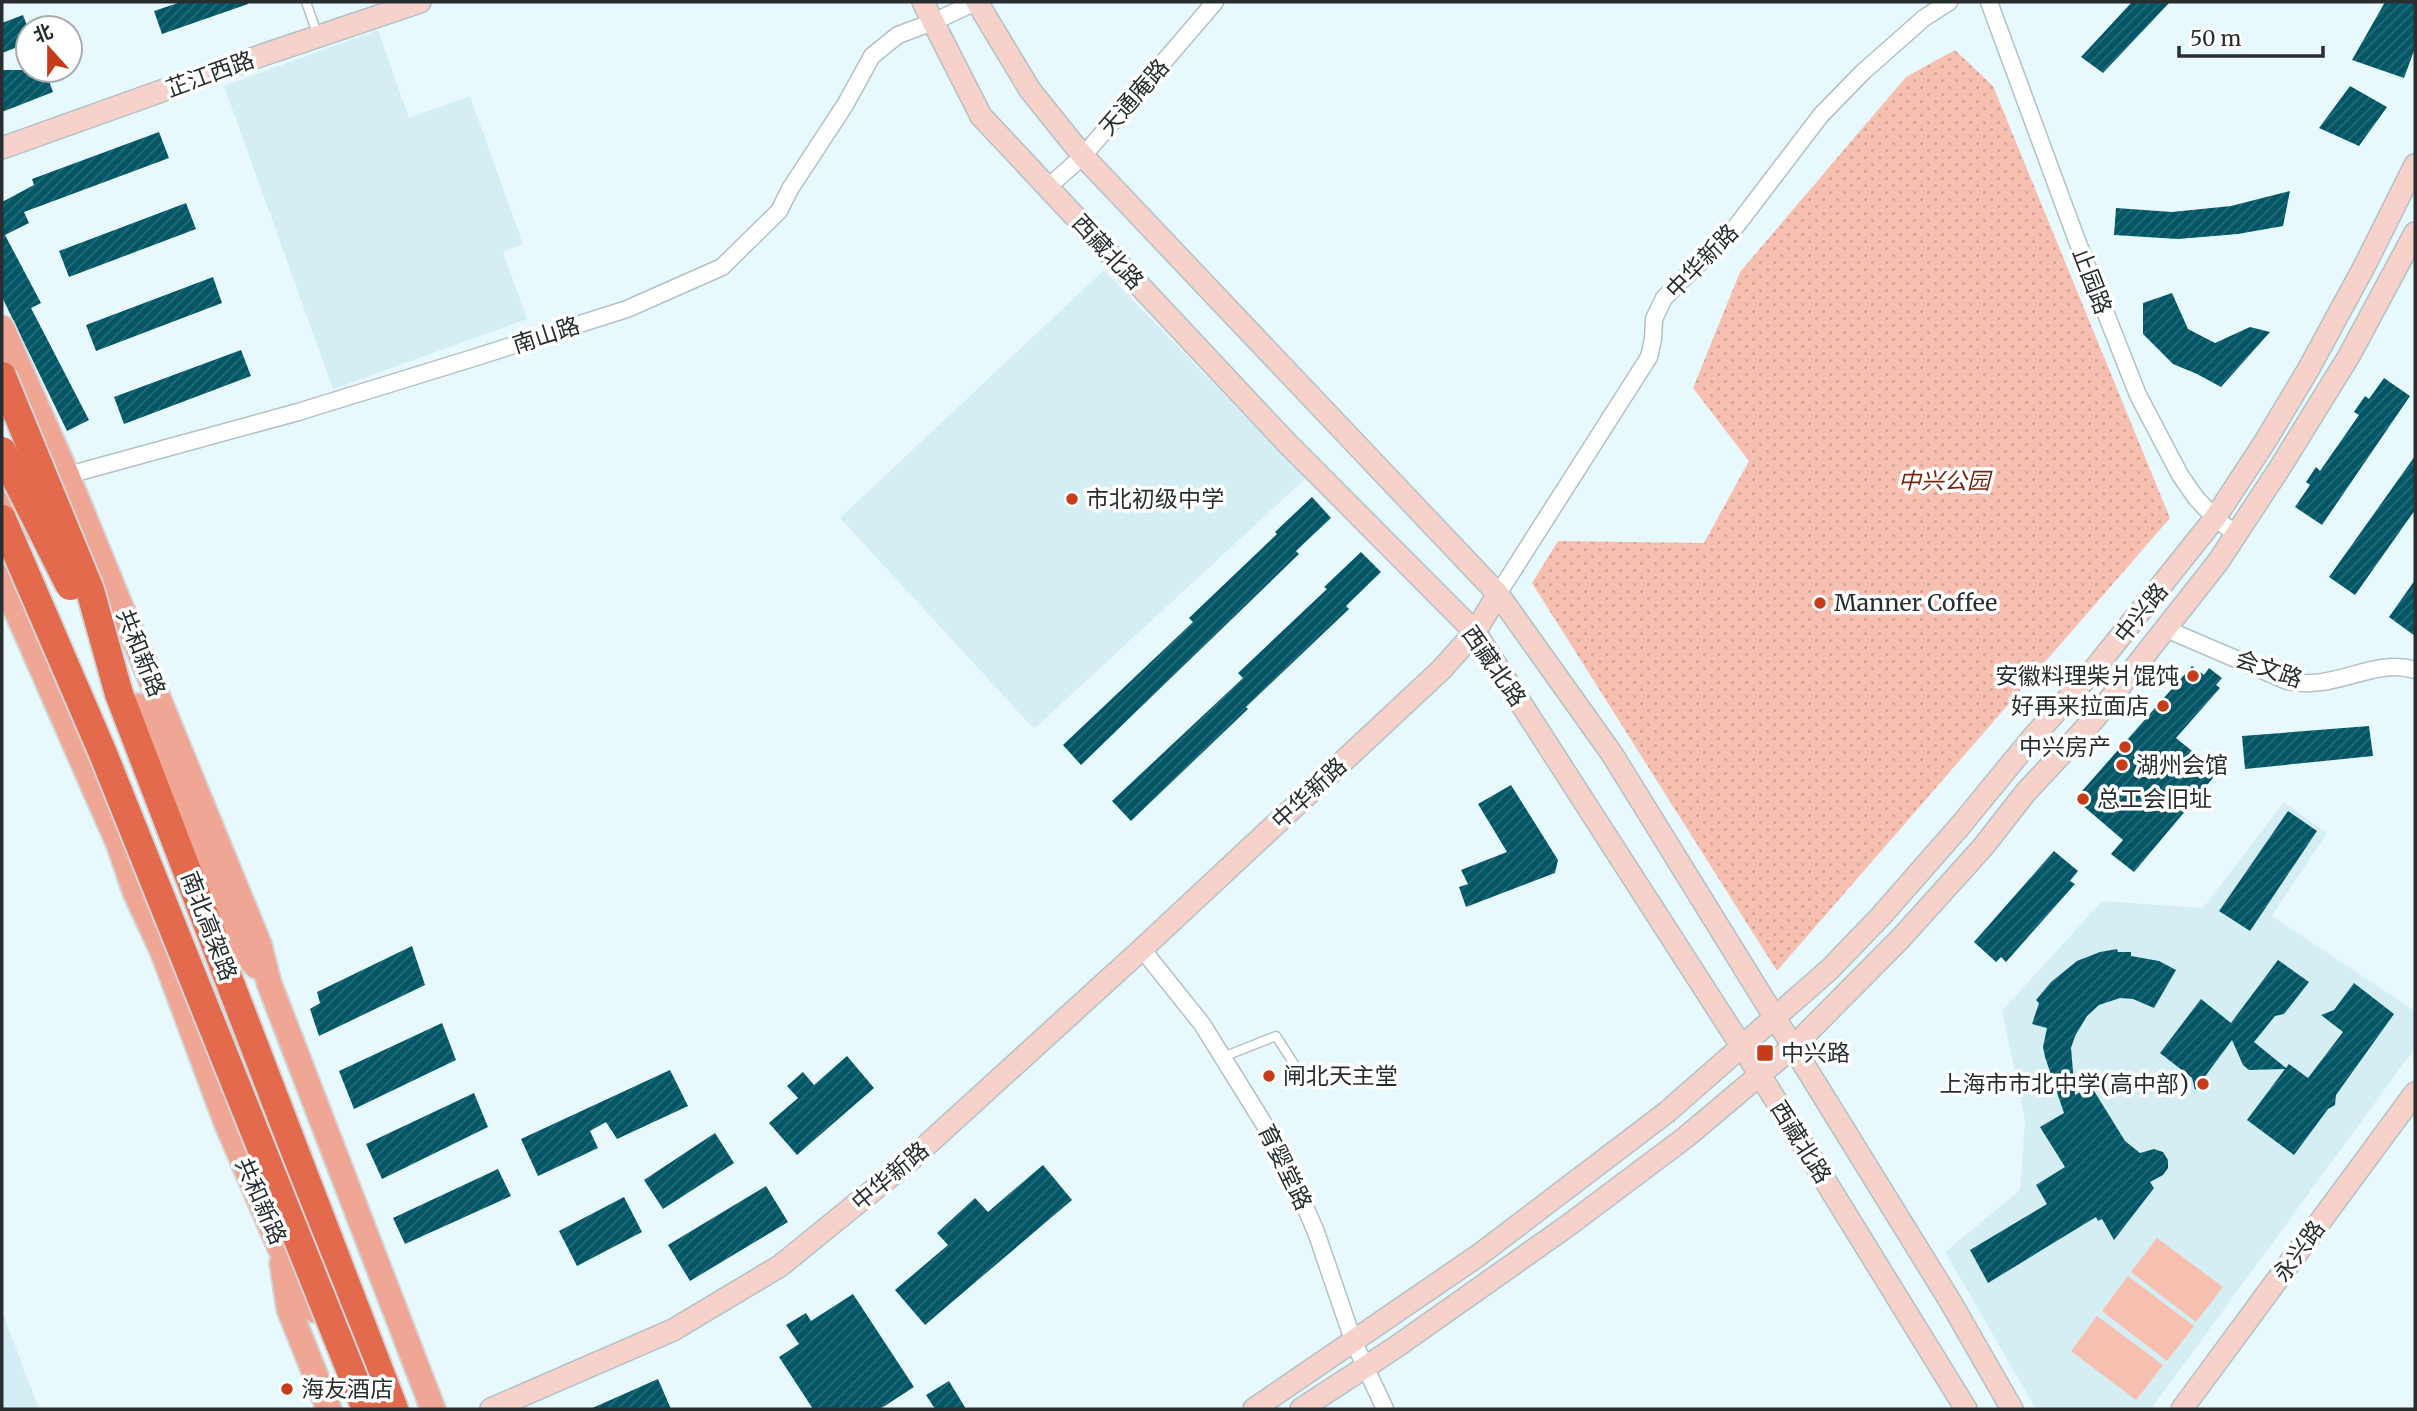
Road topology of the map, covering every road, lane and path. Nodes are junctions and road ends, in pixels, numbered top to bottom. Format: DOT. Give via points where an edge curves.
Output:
graph roads {
  1 [pos="306,2"];
  2 [pos="420,2"];
  3 [pos="923,2"];
  4 [pos="977,2"];
  5 [pos="1215,2"];
  6 [pos="1949,2"];
  7 [pos="1989,2"];
  8 [pos="933,22"];
  9 [pos="318,36"];
  10 [pos="2,148"];
  11 [pos="1083,156"];
  12 [pos="2415,165"];
  13 [pos="1048,187"];
  14 [pos="2415,233"];
  15 [pos="2,328"];
  16 [pos="2,377"];
  17 [pos="2,451"];
  18 [pos="61,481"];
  19 [pos="2,497"];
  20 [pos="2215,518"];
  21 [pos="2,519"];
  22 [pos="2237,535"];
  23 [pos="2,578"];
  24 [pos="1498,594"];
  25 [pos="2166,629"];
  26 [pos="1475,632"];
  27 [pos="2415,670"];
  28 [pos="119,694"];
  29 [pos="56,701"];
  30 [pos="94,724"];
  31 [pos="1142,949"];
  32 [pos="162,950"];
  33 [pos="269,983"];
  34 [pos="1776,1018"];
  35 [pos="1794,1046"];
  36 [pos="1742,1047"];
  37 [pos="1223,1057"];
  38 [pos="1296,1068"];
  39 [pos="1760,1075"];
  40 [pos="2415,1093"];
  41 [pos="281,1248"];
  42 [pos="1353,1340"];
  43 [pos="1366,1366"];
  44 [pos="329,1409"];
  45 [pos="352,1409"];
  46 [pos="366,1409"];
  47 [pos="394,1409"];
  48 [pos="433,1409"];
  49 [pos="491,1409"];
  50 [pos="1254,1409"];
  51 [pos="1301,1409"];
  52 [pos="1385,1409"];
  53 [pos="1966,1409"];
  54 [pos="2012,1409"];
  55 [pos="2182,1409"];
  1 -- 9 [label="lane"];
  2 -- 9 [label="main road, 芷江西路"];
  3 -- 8 [label="main road, 西藏北路"];
  4 -- 8 [label="street, 南山路"];
  4 -- 11 [label="main road, 西藏北路" via="1030,90"];
  5 -- 11 [label="street, 天通庵路"];
  6 -- 24 [label="street, 中华新路" via="1863,72 1821,115 1734,229 1664,298 1654,318 1649,357"];
  7 -- 20 [label="street, 止园路" via="2124,363 2180,475"];
  8 -- 13 [label="main road, 西藏北路" via="981,116"];
  8 -- 18 [label="street, 南山路" via="898,35 872,56 779,211 723,267 627,309"];
  9 -- 10 [label="main road, 芷江西路"];
  11 -- 13 [label="street, 天通庵路"];
  11 -- 24 [label="main road, 西藏北路"];
  12 -- 20 [label="main road, 中兴路" via="2308,370"];
  13 -- 26 [label="main road, 西藏北路" via="1285,441"];
  14 -- 22 [label="main road, 中兴路" via="2349,356"];
  15 -- 18 [label="main road, 共和新路"];
  16 -- 18 [label="main road, 共和新路"];
  16 -- 28 [label="highway, bridge" via="90,590"];
  17 -- 28 [label="highway, 南北高架路, bridge"];
  18 -- 19 [label="street, 南山路"];
  18 -- 33 [label="main road, 共和新路" via="259,944"];
  18 -- 33 [label="main road, 共和新路" via="70,540 194,845 244,952"];
  19 -- 30 [label="main road, 共和新路"];
  20 -- 22 [label="street, 止园路"];
  20 -- 34 [label="main road, 中兴路" via="2136,619 1951,836 1872,925"];
  21 -- 46 [label="highway, 南北高架路, bridge" via="102,751"];
  22 -- 25 [label="main road, 中兴路"];
  23 -- 29 [label="main road, 共和新路"];
  24 -- 26 [label="main road, 中华新路"];
  24 -- 34 [label="main road, 西藏北路" via="1612,754"];
  25 -- 27 [label="street, 会文路" via="2301,684 2388,667"];
  25 -- 35 [label="main road, 中兴路" via="2095,718 1920,918"];
  26 -- 31 [label="main road, 中华新路" via="1441,670"];
  26 -- 36 [label="main road, 西藏北路"];
  28 -- 47 [label="highway, 南北高架路"];
  29 -- 30 [label="main road"];
  29 -- 32 [label="main road, 共和新路"];
  30 -- 32 [label="main road, 共和新路" via="148,856"];
  31 -- 37 [label="street, 育婴堂路"];
  31 -- 49 [label="main road, 中华新路" via="908,1162 780,1266 673,1330"];
  32 -- 41 [label="main road, 共和新路" via="226,1122"];
  33 -- 48 [label="main road, 共和新路"];
  34 -- 35 [label="main road, 西藏北路"];
  34 -- 36 [label="main road, 中兴路"];
  35 -- 39 [label="main road, 中兴路"];
  35 -- 54 [label="main road, 西藏北路"];
  36 -- 39 [label="main road, 西藏北路"];
  36 -- 42 [label="main road, 中兴路" via="1667,1112 1479,1255"];
  37 -- 38 [label="lane" via="1276,1036"];
  37 -- 42 [label="street, 育婴堂路" via="1282,1153 1300,1192"];
  39 -- 43 [label="main road, 中兴路" via="1566,1227"];
  39 -- 53 [label="main road, 西藏北路"];
  40 -- 55 [label="main road, 永兴路"];
  41 -- 44 [label="main road" via="289,1309"];
  41 -- 45 [label="main road, 共和新路" via="309,1298"];
  42 -- 43 [label="street, 育婴堂路"];
  42 -- 50 [label="main road, 中兴路"];
  43 -- 51 [label="main road, 中兴路"];
  43 -- 52 [label="street, 育婴堂路"];
}
